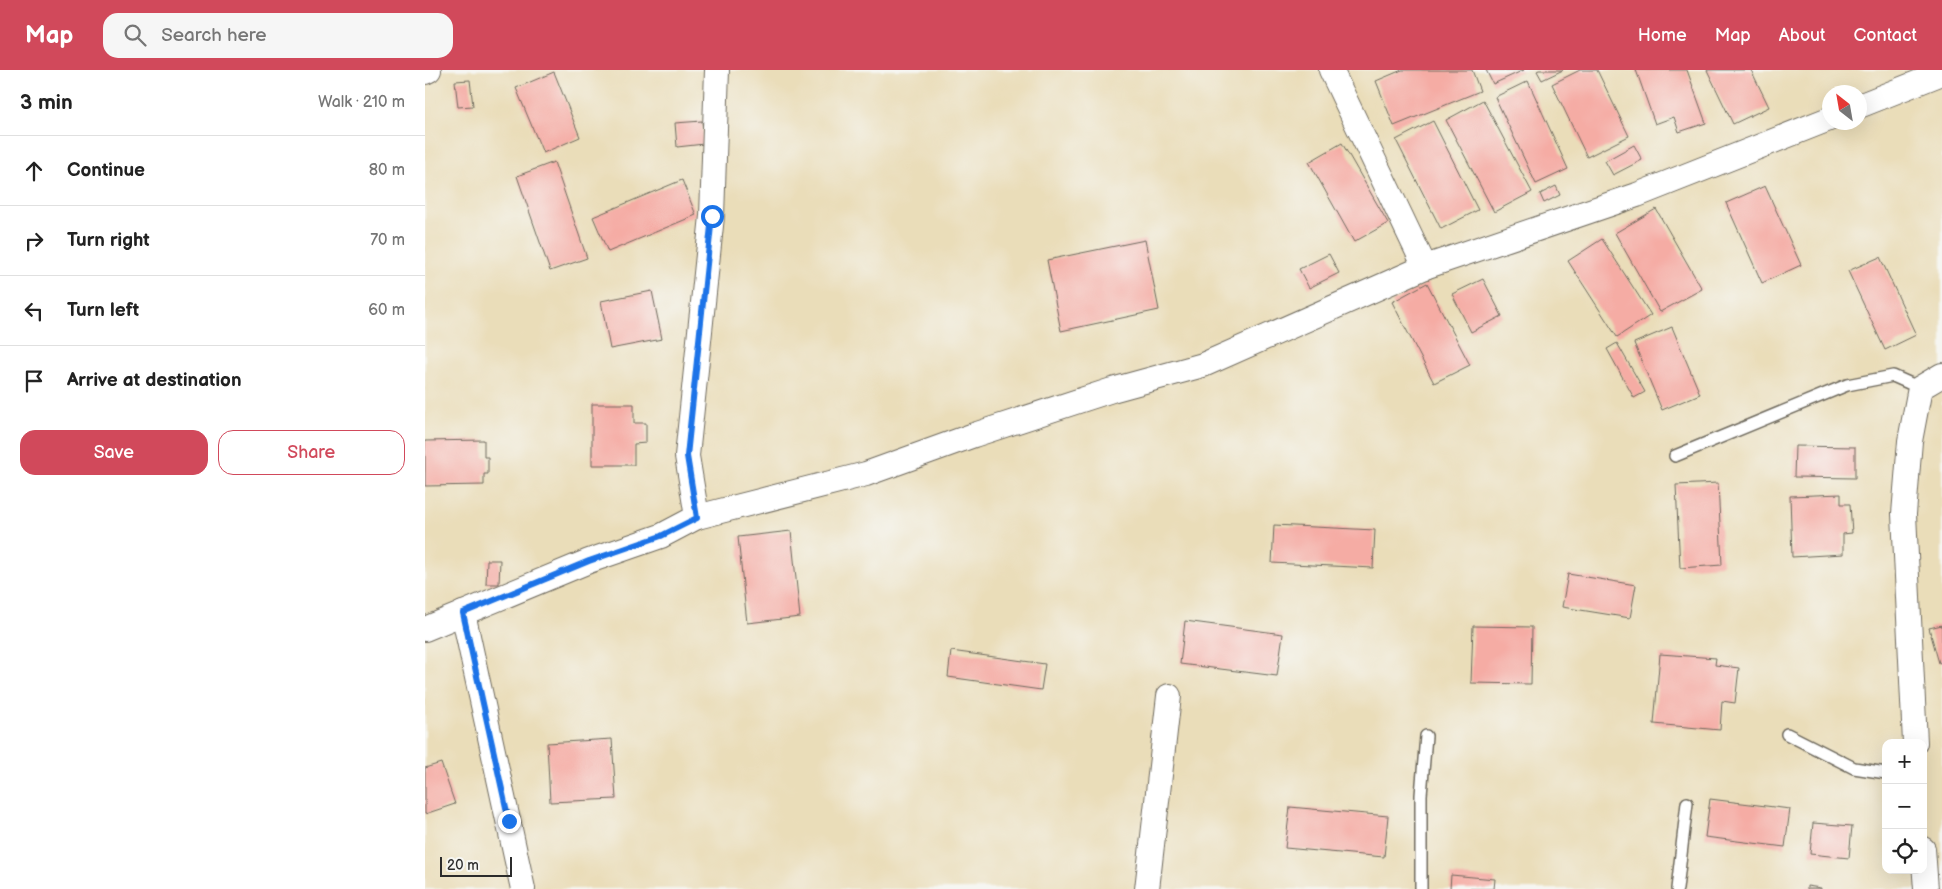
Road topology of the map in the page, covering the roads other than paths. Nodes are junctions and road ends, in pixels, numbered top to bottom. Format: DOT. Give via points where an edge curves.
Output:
graph roads {
  1 [pos="429,70"];
  2 [pos="717,70"];
  3 [pos="1331,70"];
  4 [pos="425,72"];
  5 [pos="1942,73"];
  6 [pos="1897,79"];
  7 [pos="1867,100"];
  8 [pos="1822,122"];
  9 [pos="1425,267"];
  10 [pos="1942,375"];
  11 [pos="1920,388"];
  12 [pos="1675,456"];
  13 [pos="697,518"];
  14 [pos="463,613"];
  15 [pos="425,629"];
  16 [pos="1169,696"];
  17 [pos="1787,734"];
  18 [pos="1426,736"];
  19 [pos="1915,739"];
  20 [pos="1882,772"];
  21 [pos="1687,803"];
  22 [pos="1925,874"];
  23 [pos="523,889"];
  24 [pos="1147,889"];
  25 [pos="1421,889"];
  26 [pos="1677,889"];
  27 [pos="1926,889"];
  1 -- 4 [label="street"];
  2 -- 13 [label="street" via="712,216 687,456"];
  3 -- 9 [label="street"];
  5 -- 6 [label="street"];
  6 -- 7 [label="street"];
  8 -- 9 [label="street" via="1637,195"];
  9 -- 13 [label="street" via="1203,365 1111,390 866,474"];
  10 -- 11 [label="street"];
  11 -- 12 [label="lane" via="1893,376 1847,385"];
  11 -- 19 [label="street" via="1910,441 1904,514"];
  13 -- 14 [label="street" via="661,536 589,561"];
  14 -- 15 [label="street"];
  14 -- 23 [label="street"];
  16 -- 24 [label="street"];
  17 -- 20 [label="lane" via="1854,768"];
  18 -- 25 [label="lane" via="1421,795"];
  21 -- 26 [label="lane"];
  22 -- 27 [label="street"];
}
